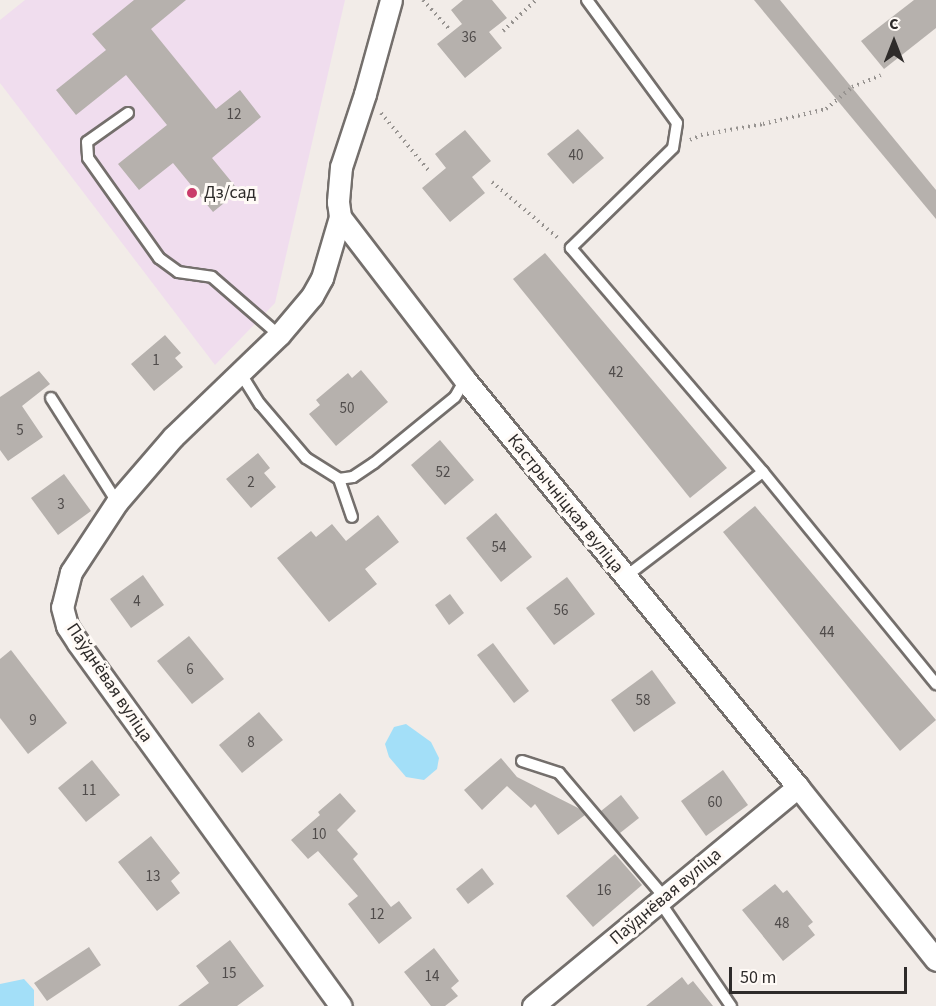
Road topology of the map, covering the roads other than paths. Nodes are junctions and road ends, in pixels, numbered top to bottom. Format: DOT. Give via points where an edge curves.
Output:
graph roads {
  1 [pos="391,0"];
  2 [pos="587,0"];
  3 [pos="128,112"];
  4 [pos="340,217"];
  5 [pos="279,335"];
  6 [pos="241,374"];
  7 [pos="465,380"];
  8 [pos="51,398"];
  9 [pos="763,472"];
  10 [pos="339,479"];
  11 [pos="117,502"];
  12 [pos="352,518"];
  13 [pos="625,578"];
  14 [pos="936,684"];
  15 [pos="522,761"];
  16 [pos="798,787"];
  17 [pos="662,900"];
  18 [pos="936,960"];
  19 [pos="341,1006"];
  20 [pos="533,1006"];
  21 [pos="731,1006"];
  1 -- 4 [label="street" via="340,167"];
  2 -- 9 [label="lane" via="676,123 673,148 570,248"];
  3 -- 5 [label="lane" via="87,142 88,158 159,258 177,272 212,277"];
  4 -- 5 [label="street, Паўднёвая вуліца" via="322,278"];
  4 -- 7 [label="street, Кастрычніцкая вуліца"];
  5 -- 6 [label="street, Паўднёвая вуліца"];
  6 -- 10 [label="lane" via="260,404 306,458"];
  6 -- 11 [label="street, Паўднёвая вуліца" via="173,437"];
  7 -- 10 [label="lane" via="455,397 374,463 352,477"];
  7 -- 13 [label="street, Кастрычніцкая вуліца"];
  8 -- 11 [label="lane"];
  9 -- 13 [label="lane"];
  9 -- 14 [label="lane"];
  10 -- 12 [label="lane"];
  11 -- 19 [label="street, Паўднёвая вуліца" via="71,572 62,607 67,626"];
  13 -- 16 [label="street, Кастрычніцкая вуліца"];
  15 -- 17 [label="lane" via="559,773"];
  16 -- 17 [label="street, Паўднёвая вуліца"];
  16 -- 18 [label="street, Кастрычніцкая вуліца"];
  17 -- 20 [label="street, Паўднёвая вуліца"];
  17 -- 21 [label="lane"];
}
